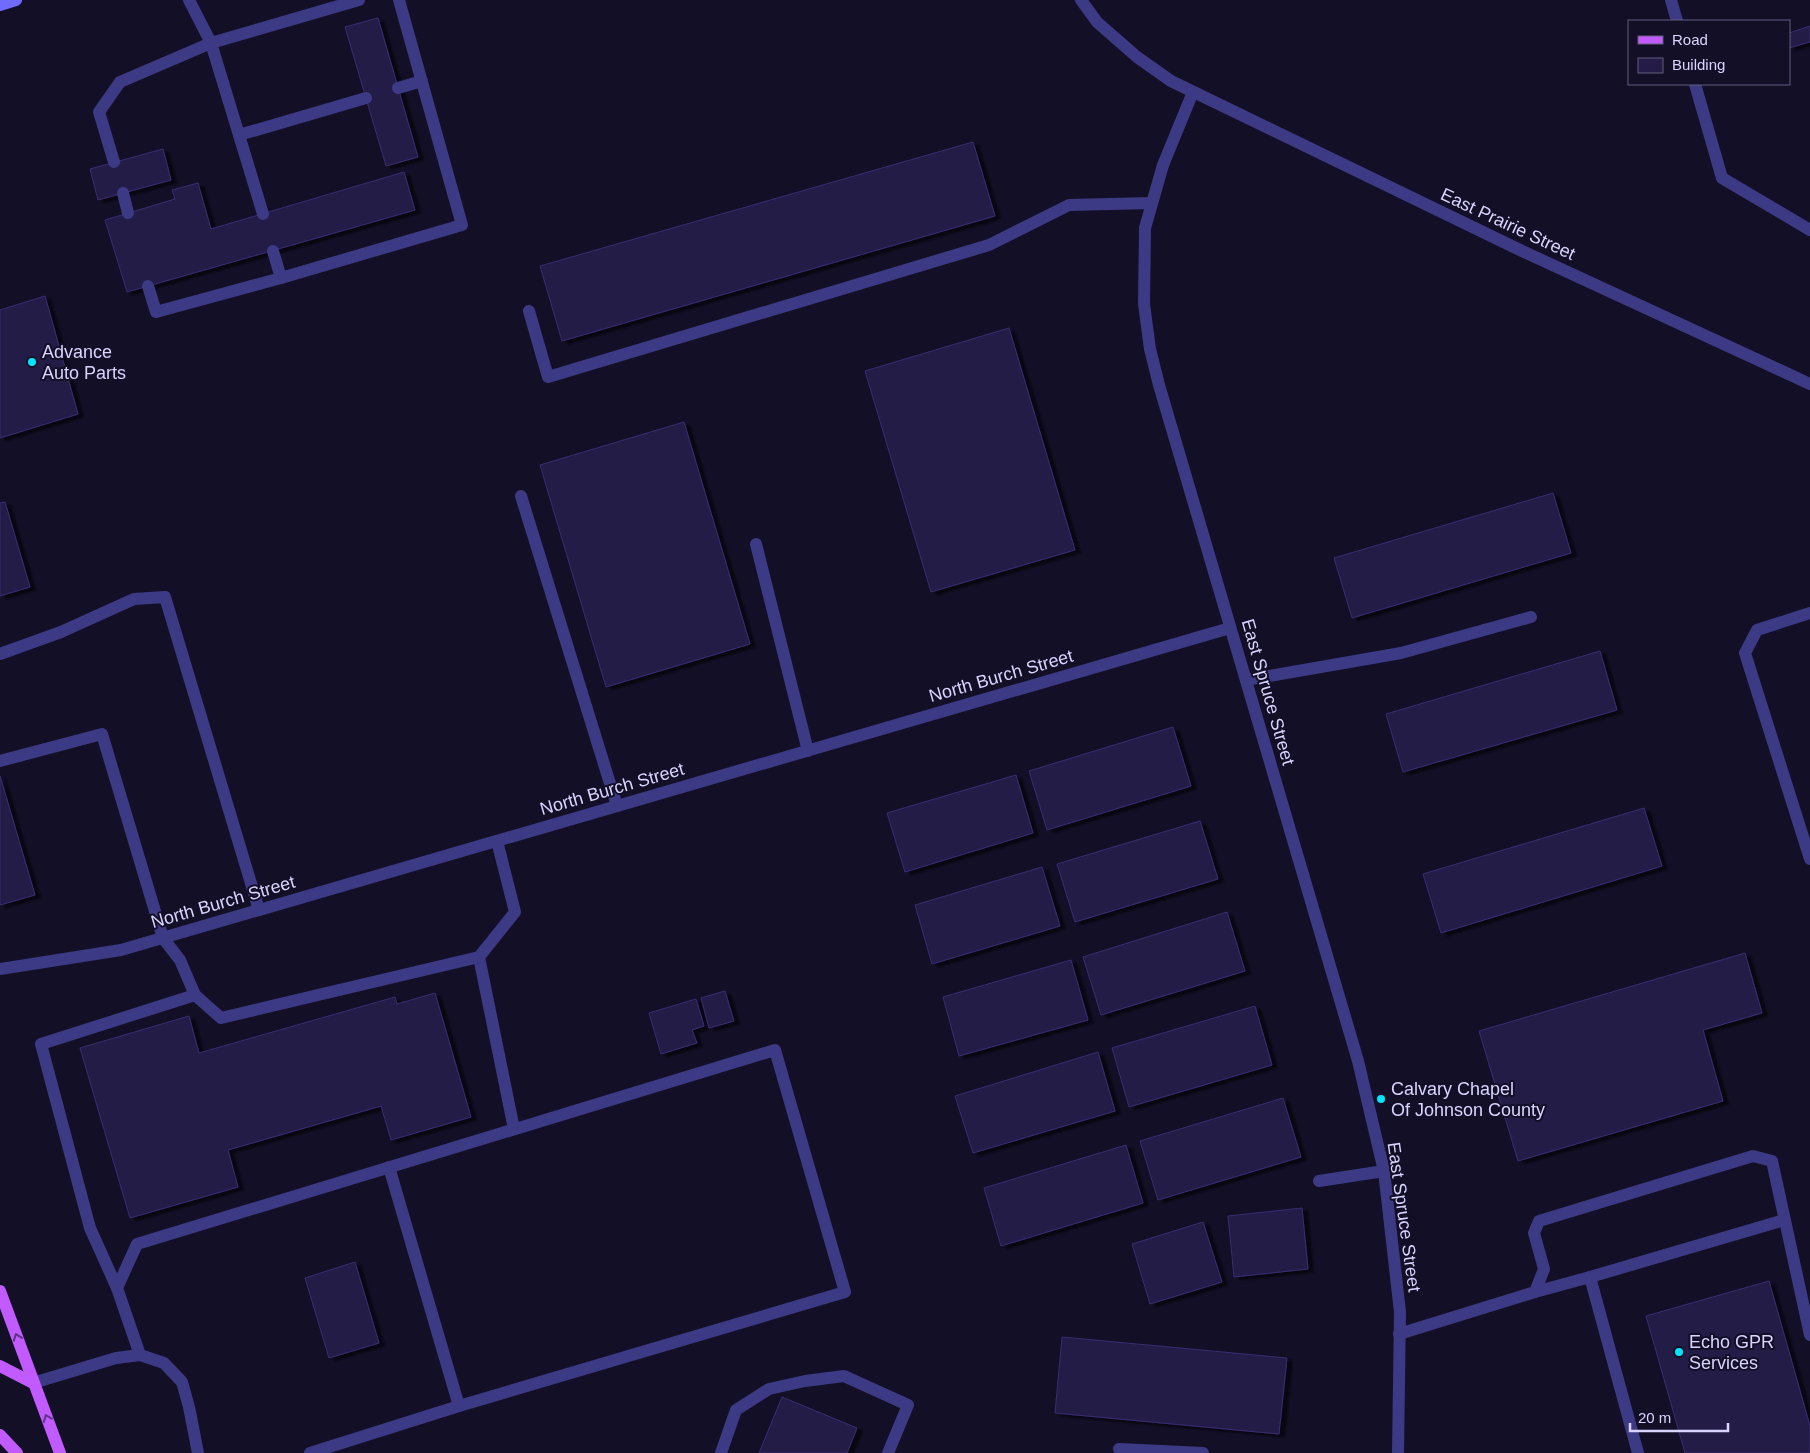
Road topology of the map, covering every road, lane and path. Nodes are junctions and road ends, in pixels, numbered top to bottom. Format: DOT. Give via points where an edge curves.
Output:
graph roads {
  1 [pos="16,0"];
  2 [pos="188,0"];
  3 [pos="359,0"];
  4 [pos="399,0"];
  5 [pos="1081,0"];
  6 [pos="1671,0"];
  7 [pos="0,5"];
  8 [pos="1677,20"];
  9 [pos="211,43"];
  10 [pos="422,81"];
  11 [pos="1695,85"];
  12 [pos="398,88"];
  13 [pos="1193,92"];
  14 [pos="366,98"];
  15 [pos="240,135"];
  16 [pos="114,162"];
  17 [pos="123,193"];
  18 [pos="1152,203"];
  19 [pos="128,213"];
  20 [pos="263,214"];
  21 [pos="1810,230"];
  22 [pos="273,250"];
  23 [pos="281,278"];
  24 [pos="148,286"];
  25 [pos="529,311"];
  26 [pos="1810,384"];
  27 [pos="521,496"];
  28 [pos="756,544"];
  29 [pos="1810,613"];
  30 [pos="1530,616"];
  31 [pos="1230,628"];
  32 [pos="0,654"];
  33 [pos="1246,680"];
  34 [pos="808,751"];
  35 [pos="0,761"];
  36 [pos="618,806"];
  37 [pos="498,841"];
  38 [pos="1810,859"];
  39 [pos="259,910"];
  40 [pos="164,938"];
  41 [pos="479,957"];
  42 [pos="0,969"];
  43 [pos="195,996"];
  44 [pos="514,1129"];
  45 [pos="389,1167"];
  46 [pos="1384,1171"];
  47 [pos="1319,1181"];
  48 [pos="1784,1220"];
  49 [pos="1590,1277"];
  50 [pos="117,1288"];
  51 [pos="0,1291"];
  52 [pos="1535,1292"];
  53 [pos="1399,1334"];
  54 [pos="1810,1335"];
  55 [pos="140,1355"];
  56 [pos="0,1366"];
  57 [pos="34,1383"];
  58 [pos="459,1406"];
  59 [pos="0,1436"];
  60 [pos="1119,1449"];
  61 [pos="17,1453"];
  62 [pos="60,1453"];
  63 [pos="198,1453"];
  64 [pos="310,1453"];
  65 [pos="721,1453"];
  66 [pos="888,1453"];
  67 [pos="1203,1453"];
  68 [pos="1398,1453"];
  69 [pos="1638,1453"];
  1 -- 7 [label="main road"];
  2 -- 9 [label="street"];
  3 -- 9 [label="street"];
  4 -- 10 [label="street"];
  5 -- 13 [label="street" via="1097,22 1137,57"];
  6 -- 8 [label="street"];
  9 -- 15 [label="street"];
  9 -- 16 [label="street" via="120,82 100,112"];
  10 -- 12 [label="street"];
  10 -- 23 [label="street" via="462,226"];
  11 -- 21 [label="street" via="1722,178"];
  13 -- 18 [label="street, East Spruce Street" via="1163,165"];
  13 -- 26 [label="street, East Prairie Street" via="1520,250"];
  14 -- 15 [label="street"];
  15 -- 20 [label="street"];
  17 -- 19 [label="street"];
  18 -- 25 [label="street" via="1068,204 989,246 548,377"];
  18 -- 31 [label="street, East Spruce Street" via="1145,228 1144,304 1150,349"];
  22 -- 23 [label="street"];
  23 -- 24 [label="street" via="156,312"];
  27 -- 36 [label="street"];
  28 -- 34 [label="street"];
  29 -- 38 [label="street" via="1756,630 1745,653"];
  30 -- 33 [label="street" via="1401,653"];
  31 -- 33 [label="street, East Spruce Street"];
  31 -- 34 [label="street, North Burch Street"];
  32 -- 39 [label="street" via="61,632 134,599 165,596"];
  33 -- 46 [label="street, East Spruce Street" via="1358,1061"];
  34 -- 36 [label="street, North Burch Street"];
  35 -- 40 [label="street" via="102,734"];
  36 -- 37 [label="street, North Burch Street"];
  37 -- 39 [label="street, North Burch Street"];
  37 -- 41 [label="street" via="515,912"];
  39 -- 40 [label="street, North Burch Street"];
  40 -- 42 [label="street, North Burch Street" via="121,950"];
  40 -- 43 [label="street" via="180,960"];
  41 -- 43 [label="street" via="221,1018"];
  41 -- 44 [label="street"];
  43 -- 50 [label="street" via="42,1044 90,1228"];
  44 -- 45 [label="street"];
  44 -- 58 [label="street" via="775,1050 845,1292"];
  45 -- 50 [label="street" via="137,1244"];
  45 -- 58 [label="street"];
  46 -- 47 [label="street"];
  46 -- 53 [label="street, East Spruce Street" via="1400,1312"];
  48 -- 49 [label="street"];
  48 -- 52 [label="street" via="1772,1161 1753,1156 1539,1221 1534,1233 1544,1269"];
  48 -- 54 [label="street"];
  49 -- 52 [label="street"];
  49 -- 69 [label="street"];
  50 -- 55 [label="street"];
  57 -- 51 [label="main road, one-way"];
  52 -- 53 [label="street"];
  53 -- 68 [label="street, East Spruce Street"];
  55 -- 57 [label="street" via="116,1358"];
  55 -- 63 [label="street" via="164,1363 182,1382"];
  56 -- 57 [label="main road"];
  62 -- 57 [label="main road, one-way"];
  58 -- 64 [label="street"];
  59 -- 61 [label="main road"];
  60 -- 67 [label="street"];
  65 -- 66 [label="street" via="736,1410 769,1390 844,1376 908,1405"];
}
